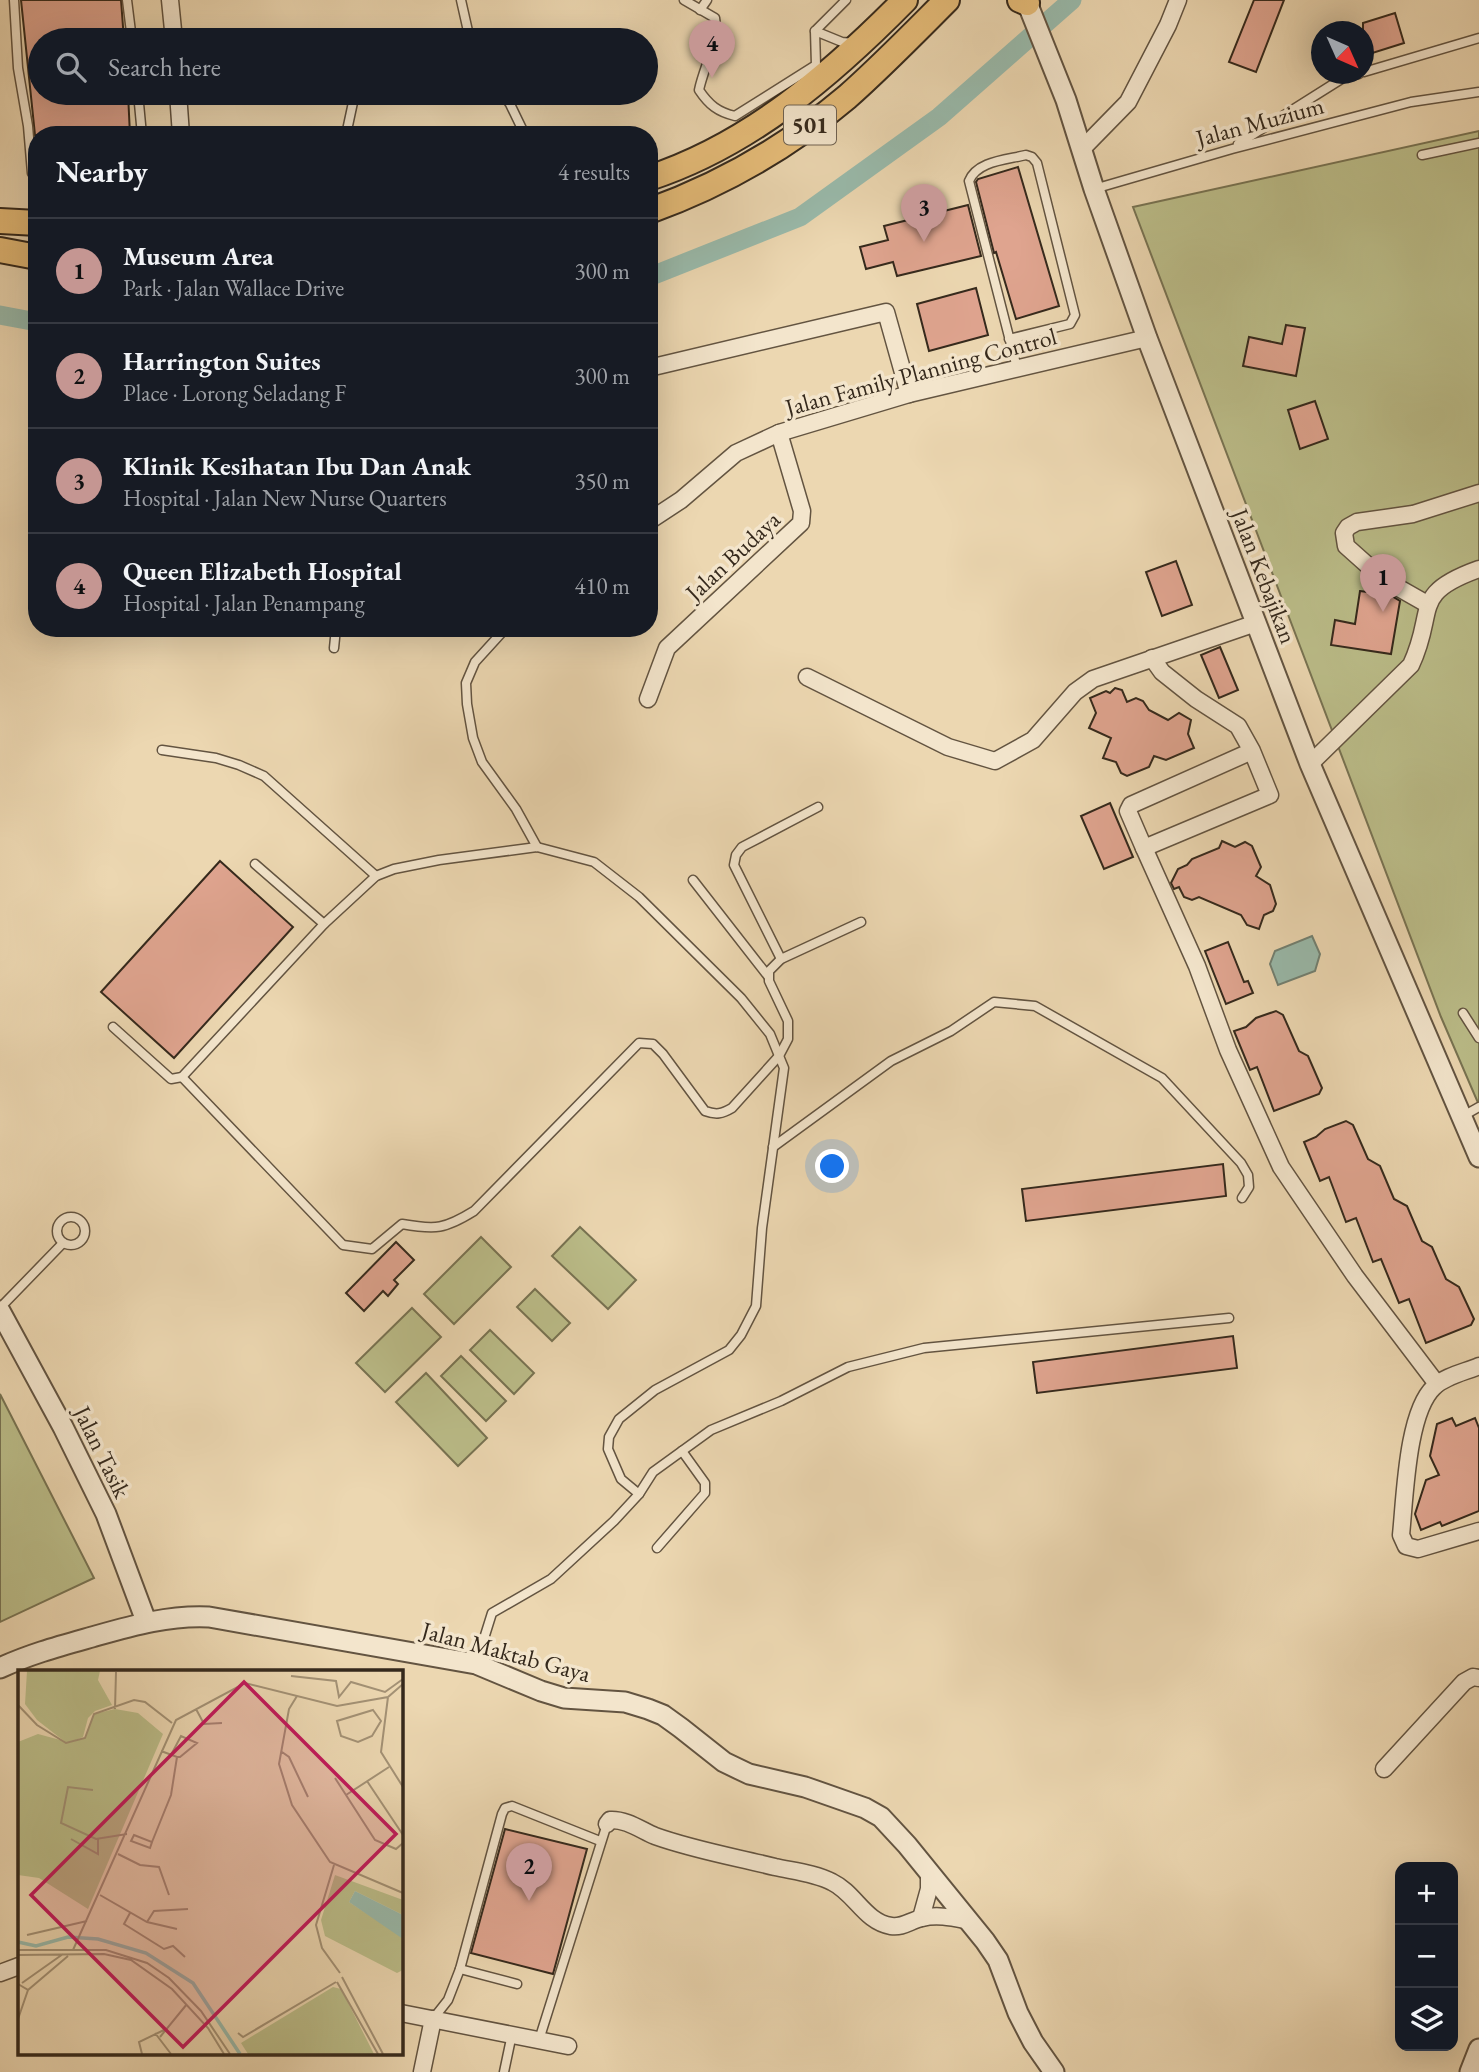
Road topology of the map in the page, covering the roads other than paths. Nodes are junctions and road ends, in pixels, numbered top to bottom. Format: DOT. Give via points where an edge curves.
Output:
graph roads {
  1 [pos="14,0"];
  2 [pos="127,0"];
  3 [pos="461,0"];
  4 [pos="684,0"];
  5 [pos="707,0"];
  6 [pos="846,0"];
  7 [pos="905,0"];
  8 [pos="1178,0"];
  9 [pos="171,1"];
  10 [pos="948,1"];
  11 [pos="1025,1"];
  12 [pos="700,10"];
  13 [pos="130,28"];
  14 [pos="173,28"];
  15 [pos="466,28"];
  16 [pos="815,31"];
  17 [pos="1479,38"];
  18 [pos="861,43"];
  19 [pos="1374,69"];
  20 [pos="1332,84"];
  21 [pos="1479,92"];
  22 [pos="139,105"];
  23 [pos="179,105"];
  24 [pos="352,105"];
  25 [pos="510,105"];
  26 [pos="28,126"];
  27 [pos="141,126"];
  28 [pos="180,126"];
  29 [pos="348,126"];
  30 [pos="521,126"];
  31 [pos="1479,143"];
  32 [pos="1082,149"];
  33 [pos="1232,149"];
  34 [pos="1422,155"];
  35 [pos="673,170"];
  36 [pos="658,175"];
  37 [pos="1094,189"];
  38 [pos="685,198"];
  39 [pos="658,208"];
  40 [pos="0,221"];
  41 [pos="28,223"];
  42 [pos="0,250"];
  43 [pos="28,255"];
  44 [pos="1147,338"];
  45 [pos="1009,339"];
  46 [pos="658,366"];
  47 [pos="1017,368"];
  48 [pos="909,394"];
  49 [pos="779,433"];
  50 [pos="1479,493"];
  51 [pos="658,515"];
  52 [pos="1479,569"];
  53 [pos="1427,604"];
  54 [pos="1256,623"];
  55 [pos="335,637"];
  56 [pos="498,637"];
  57 [pos="334,648"];
  58 [pos="1152,658"];
  59 [pos="807,677"];
  60 [pos="648,699"];
  61 [pos="162,750"];
  62 [pos="1252,751"];
  63 [pos="1310,764"];
  64 [pos="818,807"];
  65 [pos="537,847"];
  66 [pos="1144,848"];
  67 [pos="255,864"];
  68 [pos="376,876"];
  69 [pos="693,880"];
  70 [pos="861,922"];
  71 [pos="324,924"];
  72 [pos="781,959"];
  73 [pos="768,976"];
  74 [pos="1463,1013"];
  75 [pos="113,1027"];
  76 [pos="1479,1038"];
  77 [pos="779,1056"];
  78 [pos="182,1077"];
  79 [pos="1470,1112"];
  80 [pos="773,1147"];
  81 [pos="1479,1157"];
  82 [pos="1242,1198"];
  83 [pos="63,1243"];
  84 [pos="0,1309"];
  85 [pos="1229,1318"];
  86 [pos="1479,1366"];
  87 [pos="1437,1384"];
  88 [pos="682,1451"];
  89 [pos="639,1494"];
  90 [pos="1479,1531"];
  91 [pos="657,1548"];
  92 [pos="146,1621"];
  93 [pos="476,1664"];
  94 [pos="0,1668"];
  95 [pos="1479,1678"];
  96 [pos="1384,1769"];
  97 [pos="607,1824"];
  98 [pos="600,1841"];
  99 [pos="929,1872"];
  100 [pos="921,1918"];
  101 [pos="970,1921"];
  102 [pos="18,1966"];
  103 [pos="460,1969"];
  104 [pos="0,1973"];
  105 [pos="517,1984"];
  106 [pos="402,2013"];
  107 [pos="433,2019"];
  108 [pos="512,2034"];
  109 [pos="539,2040"];
  110 [pos="568,2046"];
  111 [pos="1479,2049"];
  112 [pos="422,2072"];
  113 [pos="504,2072"];
  114 [pos="1054,2072"];
  115 [pos="1470,2072"];
  1 -- 26 [label="lane" via="18,68"];
  2 -- 13 [label="lane"];
  3 -- 15 [label="lane"];
  4 -- 12 [label="lane"];
  5 -- 12 [label="lane"];
  6 -- 16 [label="lane"];
  7 -- 18 [label="main road, 501"];
  8 -- 32 [label="street" via="1128,102"];
  9 -- 14 [label="street"];
  10 -- 38 [label="main road, 501" via="846,98 797,135"];
  11 -- 32 [label="street, Jalan Kebajikan"];
  12 -- 16 [label="lane" via="715,18 718,31 699,90 720,112 735,116 816,65"];
  16 -- 18 [label="lane" via="842,42"];
  17 -- 19 [label="lane"];
  18 -- 35 [label="main road, 501" via="808,90 751,129"];
  20 -- 33 [label="lane"];
  21 -- 33 [label="lane, Jalan Muzium" via="1411,102"];
  22 -- 27 [label="lane"];
  23 -- 28 [label="street"];
  24 -- 29 [label="lane"];
  25 -- 30 [label="lane"];
  31 -- 34 [label="lane"];
  32 -- 37 [label="street, Jalan Kebajikan"];
  33 -- 37 [label="lane, Jalan Muzium"];
  35 -- 36 [label="main road, 501"];
  35 -- 38 [label="main road" via="687,182 690,190"];
  37 -- 44 [label="street, Jalan Kebajikan"];
  38 -- 39 [label="main road, 501"];
  40 -- 41 [label="main road"];
  42 -- 43 [label="main road"];
  44 -- 47 [label="street, Jalan Family Planning Control"];
  44 -- 54 [label="street, Jalan Kebajikan"];
  45 -- 45 [label="lane" via="969,181 980,167 1026,155 1037,163 1075,315 1070,324"];
  45 -- 47 [label="lane"];
  46 -- 48 [label="street" via="886,312"];
  47 -- 48 [label="street, Jalan Family Planning Control"];
  48 -- 49 [label="street, Jalan Family Planning Control"];
  49 -- 51 [label="street, Jalan Family Planning Control" via="736,453"];
  49 -- 60 [label="street, Jalan Budaya" via="802,511 801,523 667,648"];
  50 -- 53 [label="street" via="1413,514 1357,522 1344,533 1346,546 1383,579"];
  52 -- 53 [label="street" via="1449,581"];
  53 -- 63 [label="street" via="1421,644 1411,665"];
  54 -- 58 [label="street"];
  54 -- 63 [label="street, Jalan Kebajikan"];
  55 -- 57 [label="lane"];
  56 -- 65 [label="lane" via="475,662 466,683 473,738 482,762"];
  58 -- 59 [label="street" via="1093,679 1075,692 1034,740 995,761 947,747"];
  58 -- 62 [label="street" via="1196,699 1238,726"];
  61 -- 68 [label="lane" via="216,758 264,776"];
  62 -- 66 [label="street" via="1131,805 1128,811"];
  62 -- 66 [label="street" via="1270,794"];
  63 -- 79 [label="street, Jalan Kebajikan"];
  64 -- 72 [label="lane" via="736,855 734,865"];
  65 -- 68 [label="lane" via="439,860"];
  65 -- 77 [label="lane" via="594,862 639,897 741,998 770,1034"];
  66 -- 87 [label="street" via="1281,1167 1355,1276"];
  67 -- 71 [label="lane"];
  68 -- 71 [label="lane"];
  69 -- 73 [label="lane"];
  70 -- 72 [label="lane"];
  71 -- 78 [label="lane"];
  72 -- 73 [label="lane"];
  73 -- 77 [label="lane" via="790,1033"];
  74 -- 76 [label="lane"];
  75 -- 78 [label="lane" via="171,1079"];
  77 -- 78 [label="lane" via="732,1108 716,1114 705,1111 653,1044 639,1043 474,1211 452,1225 402,1224 372,1249 343,1245"];
  77 -- 80 [label="lane" via="784,1068"];
  79 -- 81 [label="street, Jalan Kebajikan"];
  80 -- 82 [label="lane" via="891,1061 951,1031 994,1002 1035,1006 1162,1078 1241,1163 1249,1187"];
  80 -- 89 [label="lane" via="756,1306 741,1335 729,1350 639,1402 619,1419 610,1437 608,1449 621,1479"];
  83 -- 84 [label="lane"];
  84 -- 92 [label="street, Jalan Tasik" via="106,1514"];
  85 -- 88 [label="lane" via="923,1348 848,1367 710,1430"];
  86 -- 87 [label="street"];
  87 -- 90 [label="street" via="1426,1395 1416,1423 1402,1541 1418,1549"];
  88 -- 89 [label="lane" via="653,1472"];
  88 -- 91 [label="lane" via="705,1483 705,1493"];
  89 -- 93 [label="lane" via="551,1579 492,1613"];
  92 -- 93 [label="street, Jalan Maktab Gaya" via="183,1615 236,1620"];
  92 -- 94 [label="street, Jalan Maktab Gaya"];
  93 -- 99 [label="street, Jalan Maktab Gaya" via="564,1698 625,1702 663,1715 724,1762 837,1797 881,1817"];
  95 -- 96 [label="street" via="1464,1682"];
  97 -- 98 [label="lane"];
  97 -- 100 [label="street" via="618,1819 699,1849 829,1880 850,1893 876,1921 891,1926"];
  98 -- 103 [label="lane" via="512,1805 505,1808"];
  98 -- 109 [label="lane"];
  99 -- 100 [label="street"];
  99 -- 101 [label="street, Jalan Maktab Gaya"];
  100 -- 101 [label="street" via="946,1916"];
  101 -- 114 [label="street, Jalan Maktab Gaya" via="998,1960 1023,2023"];
  102 -- 104 [label="street"];
  103 -- 105 [label="lane"];
  103 -- 107 [label="lane" via="448,2000"];
  106 -- 107 [label="street"];
  107 -- 108 [label="street"];
  107 -- 112 [label="street"];
  108 -- 109 [label="street"];
  108 -- 113 [label="lane"];
  109 -- 110 [label="street"];
  111 -- 115 [label="street"];
}
